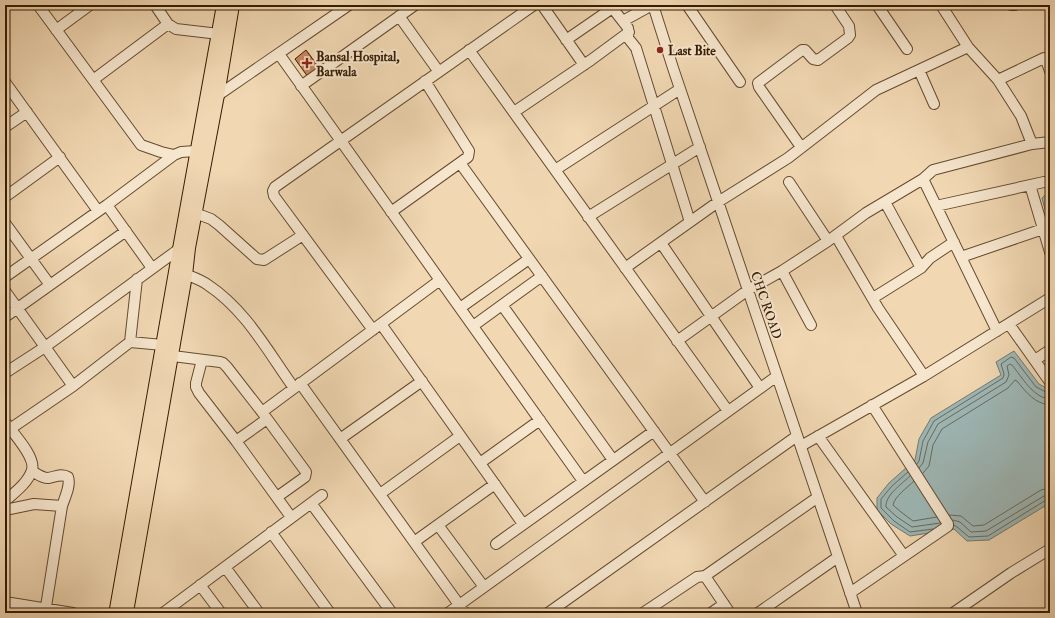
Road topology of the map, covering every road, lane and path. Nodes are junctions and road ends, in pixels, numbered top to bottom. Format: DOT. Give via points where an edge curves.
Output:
graph roads {
  1 [pos="38,5"];
  2 [pos="90,5"];
  3 [pos="155,5"];
  4 [pos="223,5"];
  5 [pos="233,5"];
  6 [pos="348,5"];
  7 [pos="416,5"];
  8 [pos="534,5"];
  9 [pos="542,5"];
  10 [pos="653,5"];
  11 [pos="687,5"];
  12 [pos="834,5"];
  13 [pos="877,5"];
  14 [pos="941,5"];
  15 [pos="1011,5"];
  16 [pos="1015,5"];
  17 [pos="399,16"];
  18 [pos="623,21"];
  19 [pos="168,24"];
  20 [pos="56,30"];
  21 [pos="629,32"];
  22 [pos="219,34"];
  23 [pos="566,40"];
  24 [pos="968,47"];
  25 [pos="907,49"];
  26 [pos="469,50"];
  27 [pos="279,54"];
  28 [pos="584,65"];
  29 [pos="919,70"];
  30 [pos="1050,71"];
  31 [pos="439,72"];
  32 [pos="93,80"];
  33 [pos="998,80"];
  34 [pos="425,81"];
  35 [pos="5,82"];
  36 [pos="740,82"];
  37 [pos="301,86"];
  38 [pos="680,89"];
  39 [pos="218,95"];
  40 [pos="206,103"];
  41 [pos="934,104"];
  42 [pos="654,106"];
  43 [pos="27,112"];
  44 [pos="514,112"];
  45 [pos="5,127"];
  46 [pos="341,141"];
  47 [pos="1050,142"];
  48 [pos="1032,144"];
  49 [pos="700,147"];
  50 [pos="801,147"];
  51 [pos="196,151"];
  52 [pos="174,155"];
  53 [pos="60,158"];
  54 [pos="460,163"];
  55 [pos="672,164"];
  56 [pos="555,170"];
  57 [pos="923,179"];
  58 [pos="789,182"];
  59 [pos="1044,182"];
  60 [pos="1030,185"];
  61 [pos="5,197"];
  62 [pos="718,202"];
  63 [pos="885,202"];
  64 [pos="107,205"];
  65 [pos="936,206"];
  66 [pos="98,211"];
  67 [pos="392,212"];
  68 [pos="195,213"];
  69 [pos="588,217"];
  70 [pos="690,222"];
  71 [pos="5,223"];
  72 [pos="1043,228"];
  73 [pos="126,231"];
  74 [pos="303,235"];
  75 [pos="832,238"];
  76 [pos="954,242"];
  77 [pos="661,243"];
  78 [pos="178,249"];
  79 [pos="1050,252"];
  80 [pos="961,257"];
  81 [pos="31,259"];
  82 [pos="529,259"];
  83 [pos="152,268"];
  84 [pos="625,268"];
  85 [pos="921,268"];
  86 [pos="782,271"];
  87 [pos="180,273"];
  88 [pos="542,276"];
  89 [pos="5,277"];
  90 [pos="136,279"];
  91 [pos="440,280"];
  92 [pos="50,285"];
  93 [pos="748,290"];
  94 [pos="5,291"];
  95 [pos="873,298"];
  96 [pos="1050,298"];
  97 [pos="502,306"];
  98 [pos="460,308"];
  99 [pos="17,309"];
  100 [pos="5,317"];
  101 [pos="711,317"];
  102 [pos="1009,324"];
  103 [pos="811,325"];
  104 [pos="473,326"];
  105 [pos="377,327"];
  106 [pos="997,331"];
  107 [pos="677,341"];
  108 [pos="130,342"];
  109 [pos="44,346"];
  110 [pos="1050,350"];
  111 [pos="165,352"];
  112 [pos="202,360"];
  113 [pos="1035,360"];
  114 [pos="5,373"];
  115 [pos="777,376"];
  116 [pos="924,376"];
  117 [pos="422,381"];
  118 [pos="1050,382"];
  119 [pos="73,386"];
  120 [pos="297,386"];
  121 [pos="760,388"];
  122 [pos="872,405"];
  123 [pos="728,411"];
  124 [pos="264,415"];
  125 [pos="540,420"];
  126 [pos="8,425"];
  127 [pos="654,431"];
  128 [pos="460,436"];
  129 [pos="818,436"];
  130 [pos="340,439"];
  131 [pos="236,441"];
  132 [pos="799,441"];
  133 [pos="670,453"];
  134 [pos="613,460"];
  135 [pos="480,463"];
  136 [pos="32,471"];
  137 [pos="583,482"];
  138 [pos="495,484"];
  139 [pos="322,494"];
  140 [pos="380,494"];
  141 [pos="277,497"];
  142 [pos="818,497"];
  143 [pos="5,501"];
  144 [pos="705,502"];
  145 [pos="311,503"];
  146 [pos="62,506"];
  147 [pos="5,510"];
  148 [pos="291,517"];
  149 [pos="523,524"];
  150 [pos="438,525"];
  151 [pos="271,532"];
  152 [pos="414,542"];
  153 [pos="496,544"];
  154 [pos="1050,549"];
  155 [pos="904,556"];
  156 [pos="838,557"];
  157 [pos="224,567"];
  158 [pos="705,576"];
  159 [pos="200,584"];
  160 [pos="484,587"];
  161 [pos="850,593"];
  162 [pos="5,602"];
  163 [pos="724,604"];
  164 [pos="462,609"];
  165 [pos="45,610"];
  166 [pos="74,613"];
  167 [pos="118,613"];
  168 [pos="126,613"];
  169 [pos="163,613"];
  170 [pos="221,613"];
  171 [pos="259,613"];
  172 [pos="330,613"];
  173 [pos="392,613"];
  174 [pos="448,613"];
  175 [pos="548,613"];
  176 [pos="643,613"];
  177 [pos="711,613"];
  178 [pos="730,613"];
  179 [pos="758,613"];
  180 [pos="857,613"];
  181 [pos="954,613"];
  1 -- 20 [label="street"];
  2 -- 20 [label="street"];
  3 -- 19 [label="street"];
  4 -- 22 [label="main road"];
  5 -- 39 [label="main road"];
  6 -- 27 [label="street"];
  7 -- 17 [label="street"];
  8 -- 26 [label="street"];
  9 -- 23 [label="street"];
  10 -- 18 [label="street"];
  10 -- 38 [label="street, CHC ROAD"];
  11 -- 36 [label="street"];
  12 -- 50 [label="street" via="849,26 848,38 818,60 813,59 808,51 802,50 758,83"];
  13 -- 25 [label="street"];
  14 -- 24 [label="street"];
  15 -- 16 [label="street"];
  17 -- 31 [label="street"];
  17 -- 37 [label="street"];
  18 -- 21 [label="street"];
  18 -- 23 [label="street" via="614,10 608,10"];
  19 -- 22 [label="street" via="176,28"];
  19 -- 32 [label="street"];
  20 -- 32 [label="street"];
  21 -- 28 [label="street"];
  21 -- 42 [label="street" via="628,38 636,48"];
  22 -- 40 [label="main road"];
  23 -- 28 [label="street"];
  24 -- 29 [label="street"];
  24 -- 33 [label="street"];
  26 -- 31 [label="street"];
  26 -- 44 [label="street"];
  27 -- 37 [label="street"];
  27 -- 39 [label="street"];
  28 -- 44 [label="street"];
  29 -- 41 [label="street"];
  29 -- 50 [label="street" via="876,90"];
  30 -- 33 [label="street" via="1044,58"];
  31 -- 34 [label="street"];
  32 -- 52 [label="street" via="141,145"];
  33 -- 48 [label="street" via="1021,116"];
  34 -- 46 [label="street"];
  34 -- 54 [label="street" via="469,151 468,157"];
  35 -- 43 [label="street"];
  37 -- 46 [label="street"];
  38 -- 42 [label="street"];
  38 -- 49 [label="street, CHC ROAD"];
  39 -- 40 [label="street"];
  39 -- 68 [label="main road"];
  40 -- 51 [label="main road"];
  42 -- 55 [label="street"];
  42 -- 56 [label="street"];
  43 -- 45 [label="street"];
  43 -- 53 [label="street"];
  44 -- 56 [label="street"];
  46 -- 67 [label="street"];
  46 -- 74 [label="street" via="275,187 274,196"];
  47 -- 48 [label="street"];
  48 -- 57 [label="street" via="933,170"];
  49 -- 55 [label="street"];
  49 -- 62 [label="street, CHC ROAD"];
  50 -- 62 [label="street"];
  51 -- 52 [label="street"];
  51 -- 78 [label="main road"];
  52 -- 64 [label="street"];
  53 -- 61 [label="street"];
  53 -- 66 [label="street"];
  54 -- 67 [label="street"];
  54 -- 82 [label="street"];
  55 -- 69 [label="street"];
  55 -- 70 [label="street"];
  56 -- 69 [label="street"];
  57 -- 63 [label="street"];
  57 -- 65 [label="street"];
  58 -- 75 [label="street"];
  59 -- 60 [label="street"];
  60 -- 65 [label="street"];
  60 -- 72 [label="street"];
  62 -- 70 [label="street"];
  62 -- 93 [label="street, CHC ROAD"];
  63 -- 75 [label="street"];
  63 -- 85 [label="street"];
  64 -- 66 [label="street"];
  64 -- 73 [label="street"];
  65 -- 76 [label="street"];
  66 -- 81 [label="street"];
  67 -- 91 [label="street"];
  68 -- 74 [label="street" via="211,219 257,259 264,260"];
  68 -- 87 [label="main road"];
  69 -- 84 [label="street"];
  70 -- 77 [label="street"];
  71 -- 81 [label="street"];
  72 -- 79 [label="street"];
  72 -- 80 [label="street"];
  73 -- 83 [label="street"];
  73 -- 92 [label="street"];
  74 -- 105 [label="street"];
  75 -- 86 [label="street"];
  75 -- 95 [label="street"];
  76 -- 80 [label="street"];
  76 -- 85 [label="street" via="930,258"];
  77 -- 84 [label="street"];
  77 -- 101 [label="street"];
  78 -- 83 [label="street"];
  78 -- 87 [label="main road"];
  80 -- 106 [label="street"];
  81 -- 89 [label="street"];
  81 -- 92 [label="street"];
  82 -- 88 [label="street"];
  82 -- 98 [label="street"];
  83 -- 90 [label="street"];
  84 -- 107 [label="street"];
  85 -- 95 [label="street"];
  86 -- 93 [label="street"];
  86 -- 103 [label="street"];
  87 -- 111 [label="main road"];
  87 -- 120 [label="street" via="207,284 241,312"];
  88 -- 97 [label="street"];
  88 -- 127 [label="street"];
  90 -- 108 [label="street"];
  90 -- 109 [label="street"];
  91 -- 98 [label="street"];
  91 -- 105 [label="street"];
  92 -- 99 [label="street"];
  93 -- 101 [label="street"];
  93 -- 115 [label="street, CHC ROAD"];
  94 -- 99 [label="street"];
  95 -- 116 [label="street"];
  96 -- 102 [label="street"];
  97 -- 104 [label="street"];
  97 -- 134 [label="street"];
  98 -- 104 [label="street"];
  99 -- 100 [label="street"];
  99 -- 109 [label="street"];
  101 -- 107 [label="street"];
  101 -- 121 [label="street"];
  102 -- 106 [label="street"];
  102 -- 113 [label="street"];
  104 -- 125 [label="street"];
  105 -- 117 [label="street"];
  105 -- 120 [label="street"];
  106 -- 116 [label="street"];
  107 -- 123 [label="street"];
  108 -- 111 [label="street"];
  108 -- 119 [label="street"];
  109 -- 114 [label="street"];
  109 -- 119 [label="street"];
  110 -- 113 [label="street"];
  111 -- 112 [label="street"];
  111 -- 167 [label="main road" via="116,609"];
  111 -- 168 [label="main road"];
  112 -- 124 [label="street" via="223,363"];
  112 -- 131 [label="street" via="196,387"];
  113 -- 118 [label="street"];
  115 -- 121 [label="street"];
  115 -- 132 [label="street, CHC ROAD"];
  116 -- 122 [label="street"];
  117 -- 128 [label="street"];
  117 -- 130 [label="street"];
  119 -- 126 [label="street"];
  120 -- 124 [label="street"];
  120 -- 130 [label="street"];
  121 -- 123 [label="street"];
  122 -- 129 [label="street"];
  122 -- 155 [label="street" via="948,524"];
  123 -- 133 [label="street"];
  124 -- 131 [label="street"];
  124 -- 141 [label="street" via="306,474"];
  125 -- 135 [label="street"];
  125 -- 137 [label="street"];
  126 -- 136 [label="street" via="28,453 33,463"];
  127 -- 133 [label="street"];
  127 -- 134 [label="street"];
  128 -- 135 [label="street"];
  128 -- 140 [label="street"];
  129 -- 132 [label="street"];
  129 -- 155 [label="street"];
  130 -- 140 [label="street"];
  131 -- 141 [label="street"];
  132 -- 142 [label="street, CHC ROAD"];
  132 -- 144 [label="street"];
  133 -- 144 [label="street"];
  133 -- 160 [label="street"];
  134 -- 137 [label="street"];
  135 -- 138 [label="street"];
  136 -- 143 [label="street" via="23,485"];
  136 -- 146 [label="street" via="47,478 62,474 68,476"];
  137 -- 149 [label="street"];
  138 -- 149 [label="street"];
  138 -- 150 [label="street"];
  139 -- 145 [label="street"];
  140 -- 152 [label="street"];
  141 -- 148 [label="street"];
  142 -- 156 [label="street, CHC ROAD"];
  142 -- 158 [label="street"];
  144 -- 175 [label="street"];
  145 -- 148 [label="street"];
  145 -- 173 [label="street"];
  146 -- 147 [label="street" via="34,504"];
  146 -- 165 [label="street"];
  148 -- 151 [label="street"];
  149 -- 153 [label="street"];
  150 -- 152 [label="street"];
  150 -- 160 [label="street"];
  151 -- 157 [label="street"];
  151 -- 172 [label="street"];
  152 -- 164 [label="street"];
  154 -- 181 [label="street"];
  155 -- 161 [label="street"];
  156 -- 161 [label="street, CHC ROAD"];
  156 -- 179 [label="street"];
  157 -- 159 [label="street"];
  157 -- 171 [label="street"];
  158 -- 163 [label="street"];
  158 -- 176 [label="street" via="697,577"];
  159 -- 169 [label="street"];
  159 -- 170 [label="street"];
  160 -- 164 [label="street"];
  161 -- 180 [label="street, CHC ROAD"];
  162 -- 165 [label="street"];
  163 -- 177 [label="street"];
  163 -- 178 [label="street"];
  164 -- 174 [label="street"];
  165 -- 166 [label="street"];
}
